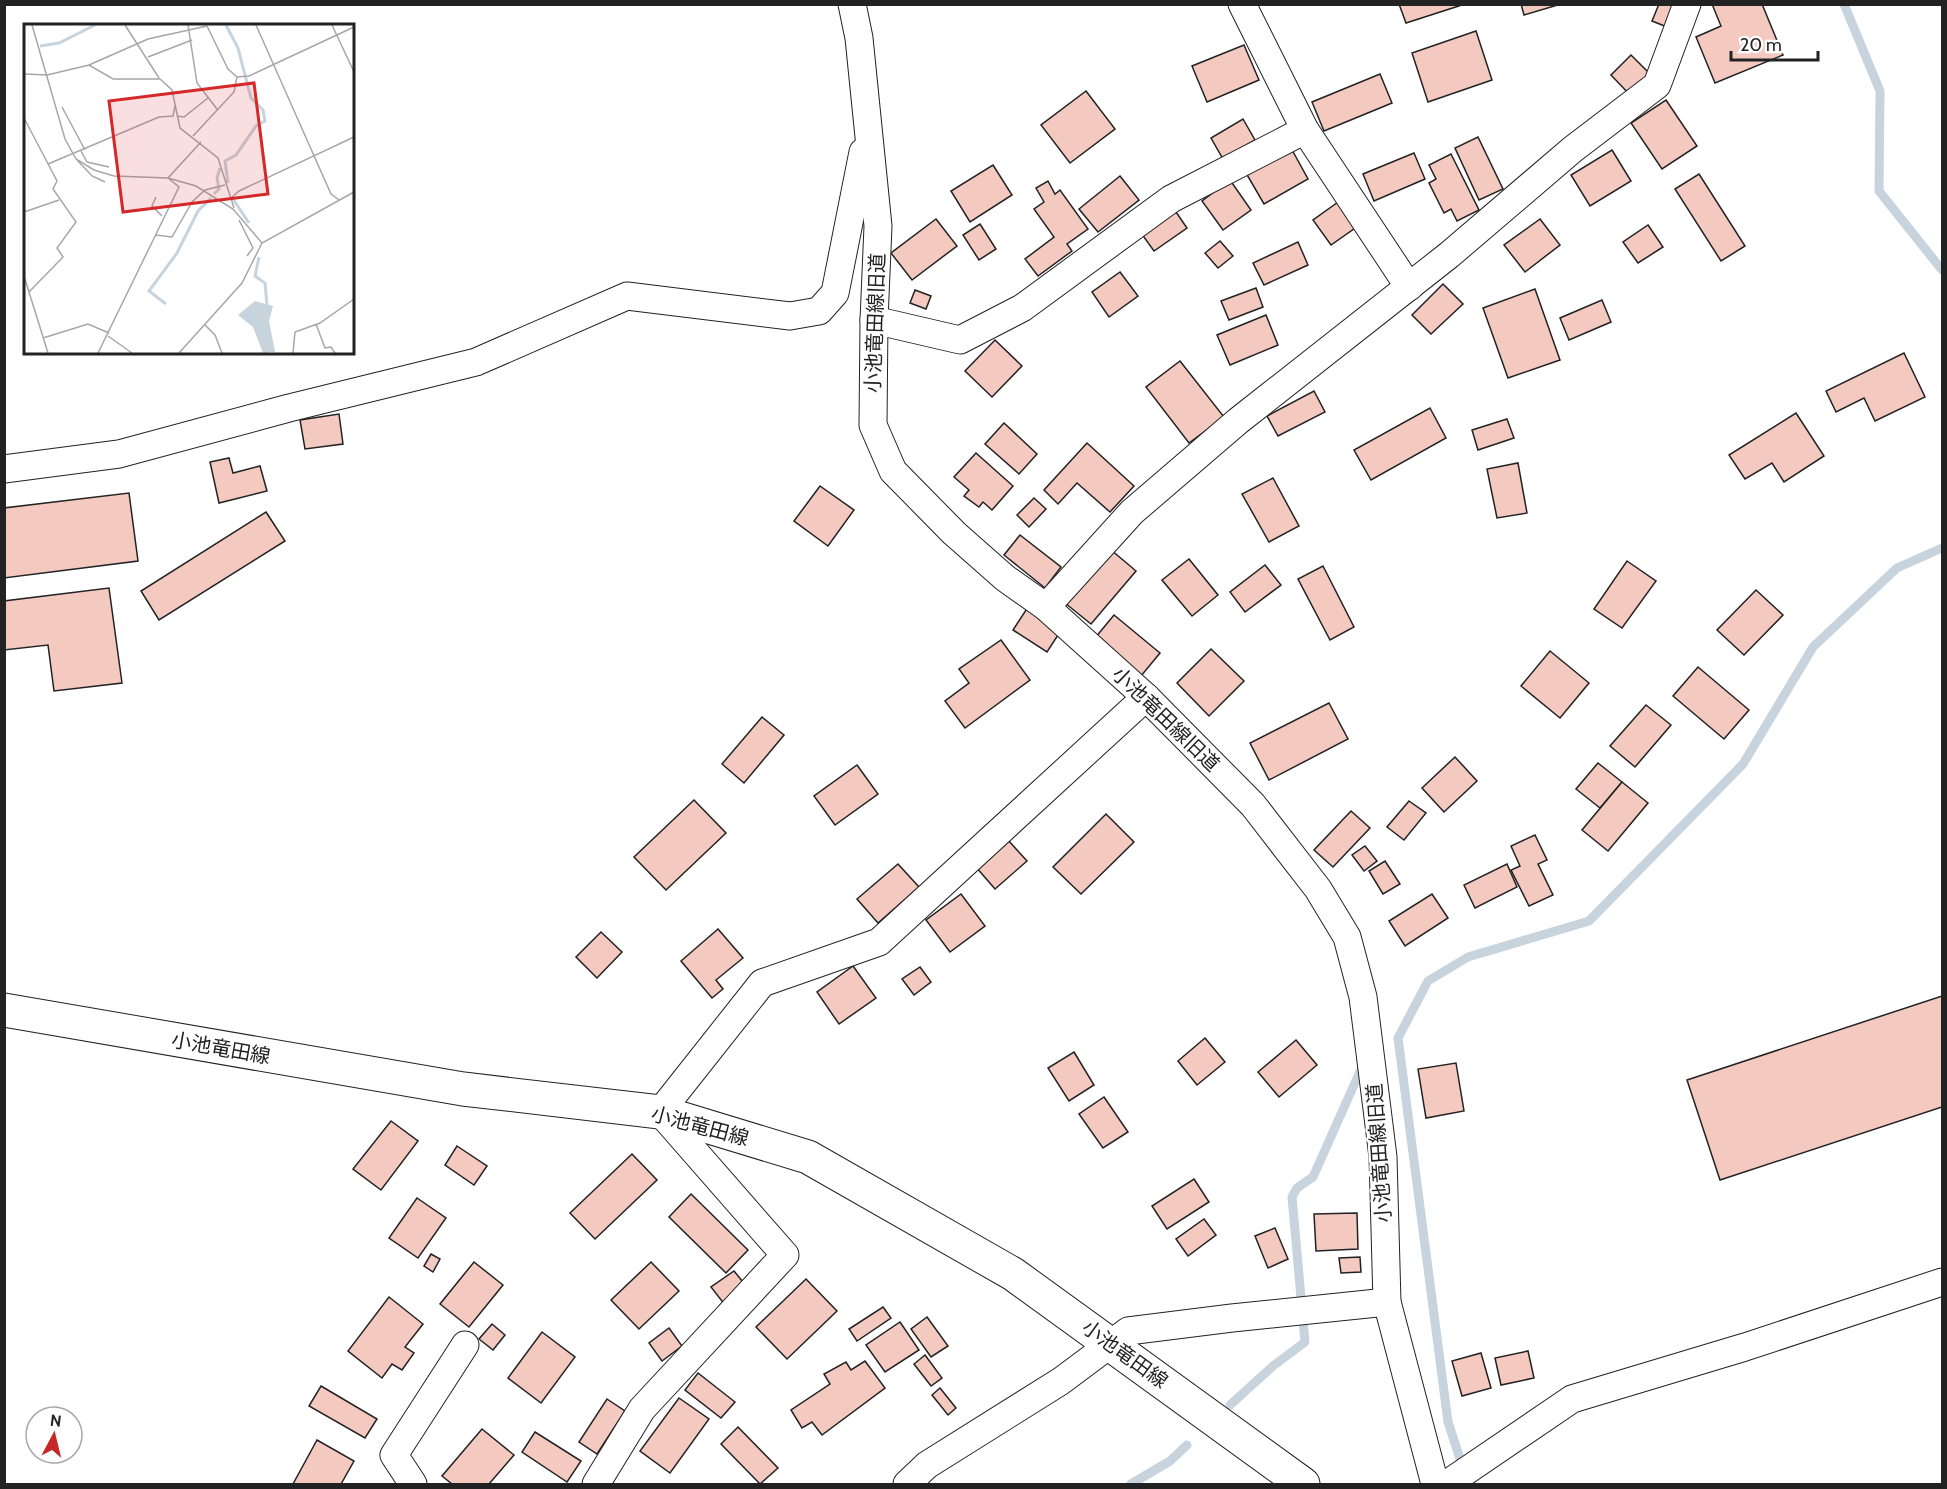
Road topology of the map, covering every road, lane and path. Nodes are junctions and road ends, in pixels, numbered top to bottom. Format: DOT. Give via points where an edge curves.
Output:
graph roads {
  1 [pos="852,4"];
  2 [pos="1242,4"];
  3 [pos="1687,4"];
  4 [pos="868,125"];
  5 [pos="1305,130"];
  6 [pos="1409,287"];
  7 [pos="874,320"];
  8 [pos="4,469"];
  9 [pos="1046,607"];
  10 [pos="1146,697"];
  11 [pos="4,1010"];
  12 [pos="660,1112"];
  13 [pos="1942,1282"];
  14 [pos="1387,1302"];
  15 [pos="1111,1344"];
  16 [pos="465,1345"];
  17 [pos="1453,1478"];
  18 [pos="413,1485"];
  19 [pos="596,1485"];
  20 [pos="907,1485"];
  21 [pos="1303,1485"];
  1 -- 4 [label="street, 小池竜田線旧道"];
  2 -- 5 [label="street"];
  3 -- 6 [label="street" via="1657,84"];
  4 -- 7 [label="street, 小池竜田線旧道" via="878,226"];
  4 -- 8 [label="street" via="835,293 819,311 790,316 627,296 476,362 119,454"];
  5 -- 6 [label="street"];
  5 -- 7 [label="street" via="1171,199 1022,308 960,340"];
  6 -- 9 [label="street" via="1238,422 1132,512"];
  7 -- 9 [label="street, 小池竜田線旧道" via="873,425 893,471 954,533 1005,578"];
  9 -- 10 [label="street, 小池竜田線旧道"];
  10 -- 12 [label="street" via="879,942 762,983"];
  10 -- 14 [label="street, 小池竜田線旧道" via="1253,805 1318,889 1347,937 1363,997 1383,1157"];
  11 -- 12 [label="main road, 小池竜田線" via="463,1089"];
  12 -- 15 [label="main road, 小池竜田線" via="808,1157 1013,1274"];
  12 -- 19 [label="street" via="785,1255 642,1409"];
  13 -- 17 [label="street" via="1572,1399"];
  14 -- 15 [label="street" via="1128,1331"];
  14 -- 17 [label="street, 小池竜田線旧道"];
  15 -- 20 [label="street" via="1061,1381 927,1465"];
  15 -- 21 [label="main road, 小池竜田線"];
  16 -- 18 [label="street" via="394,1455"];
}
